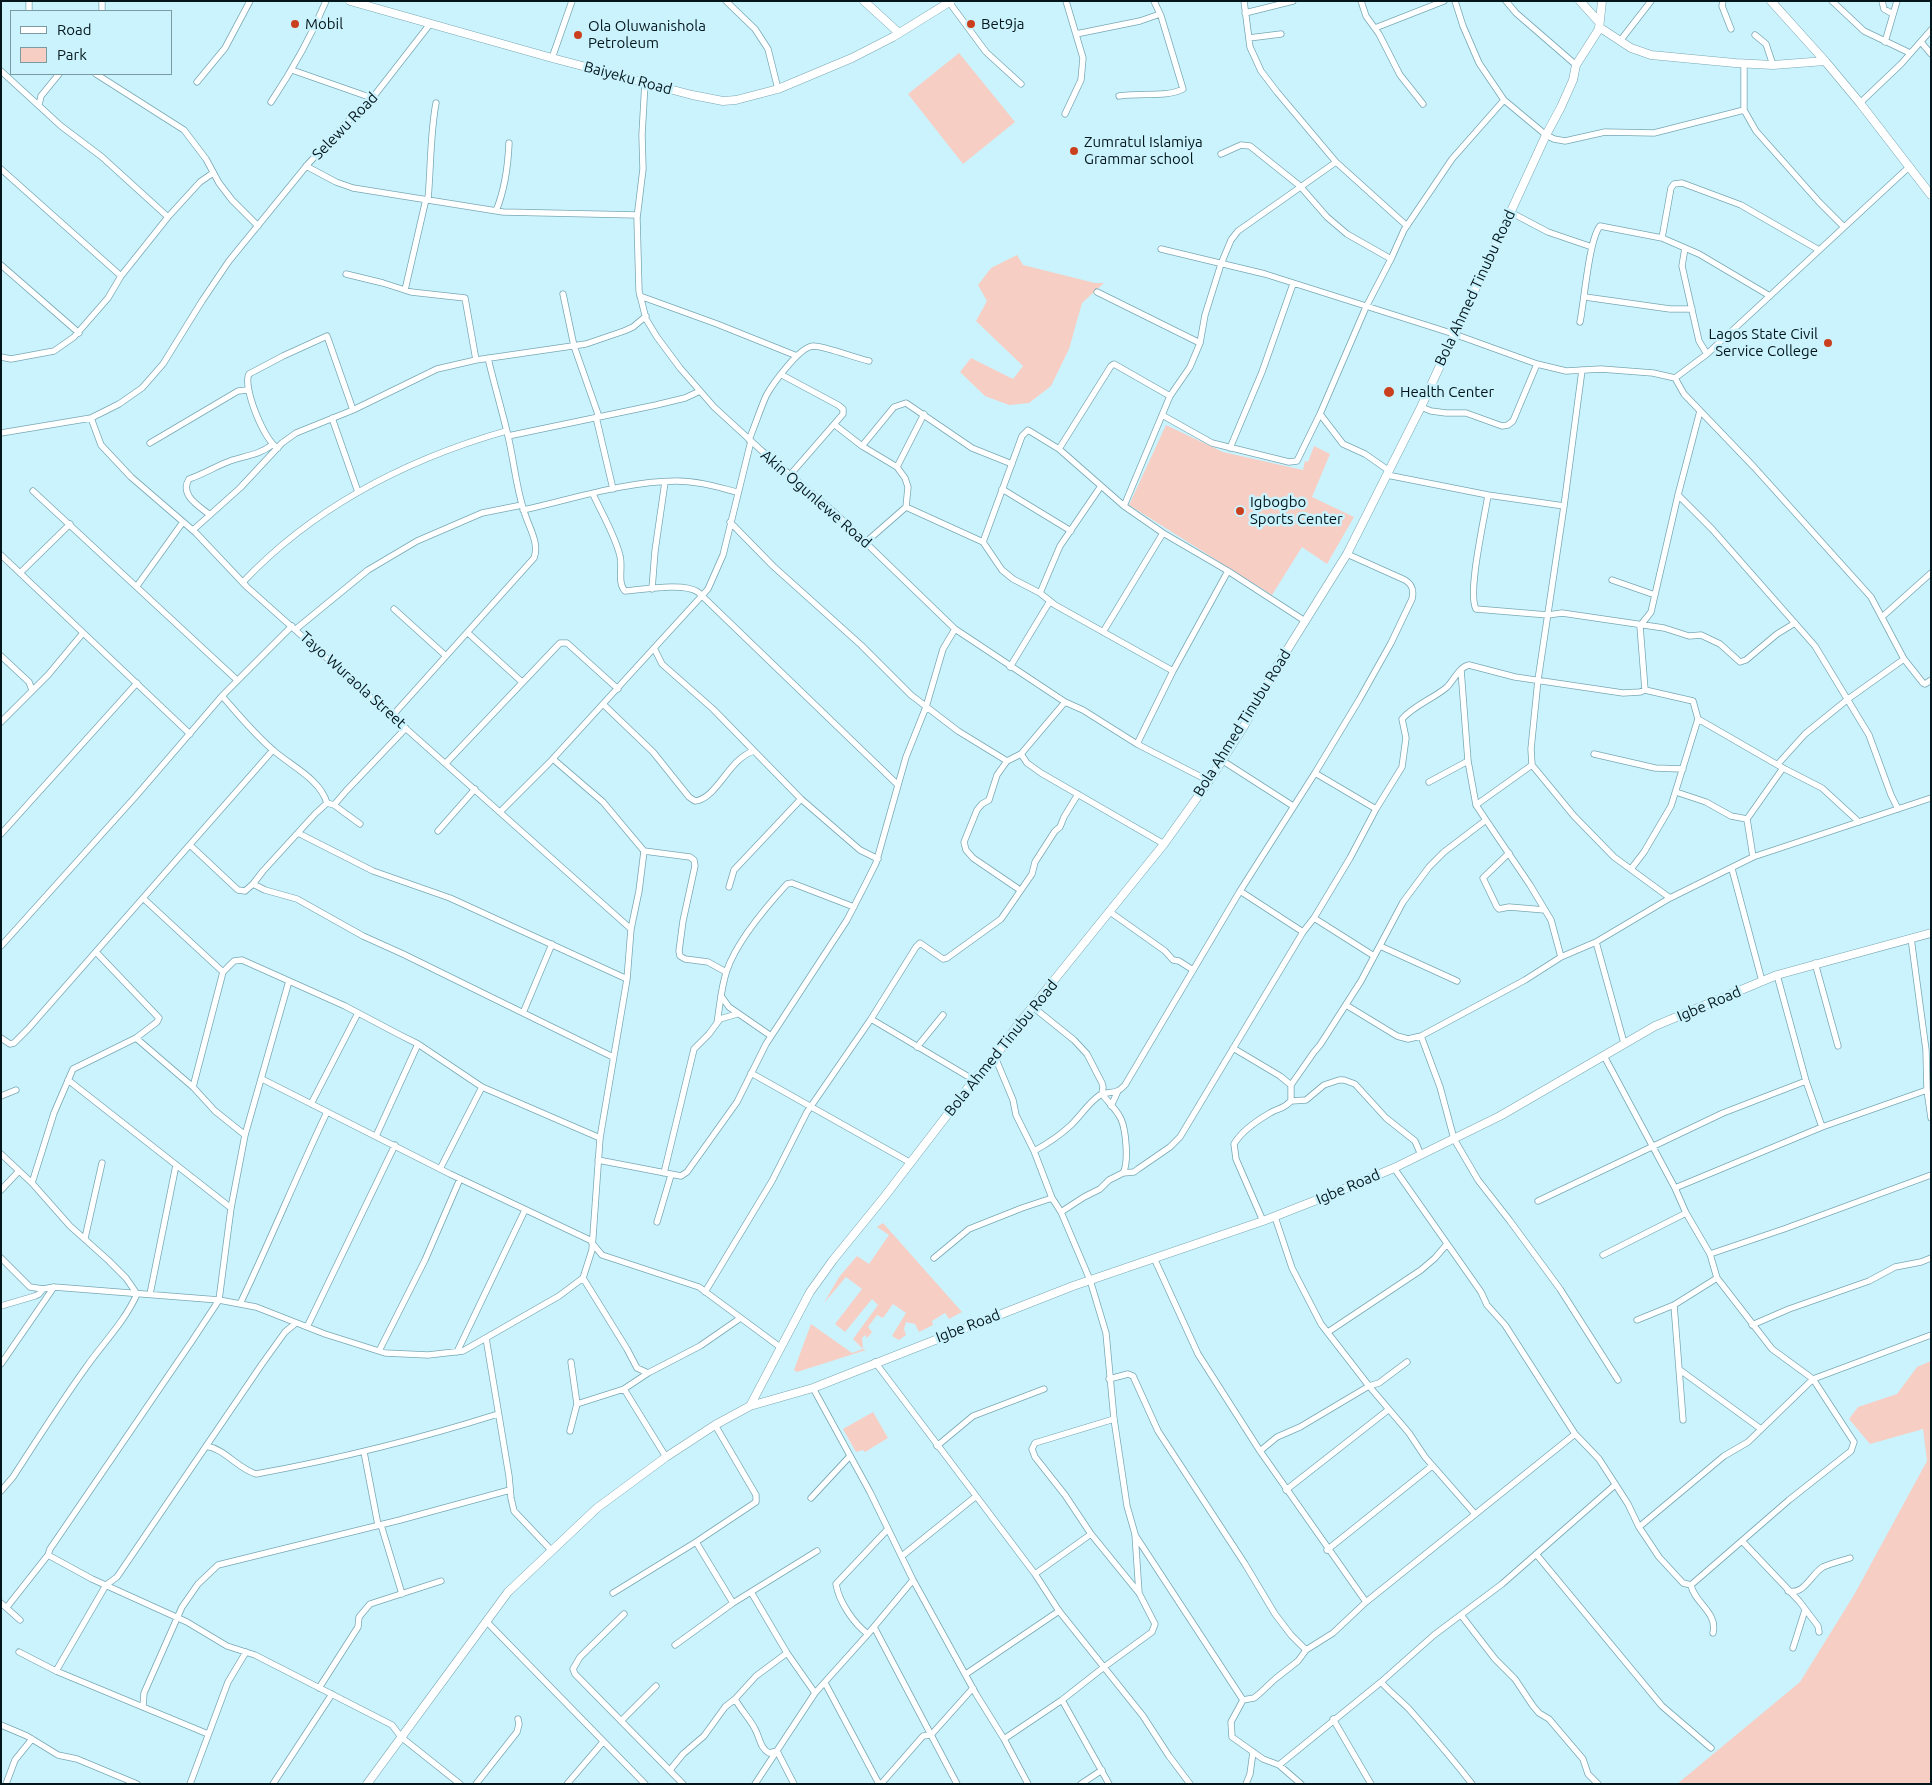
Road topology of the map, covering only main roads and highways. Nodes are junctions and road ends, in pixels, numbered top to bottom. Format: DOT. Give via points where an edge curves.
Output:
graph roads {
  1 [pos="350,1"];
  2 [pos="864,1"];
  3 [pos="1580,1"];
  4 [pos="1602,1"];
  5 [pos="1771,1"];
  6 [pos="950,2"];
  7 [pos="368,4"];
  8 [pos="1599,24"];
  9 [pos="899,33"];
  10 [pos="1825,62"];
  11 [pos="1928,186"];
  12 [pos="1931,195"];
  13 [pos="1931,933"];
  14 [pos="750,1406"];
  15 [pos="367,1784"];
  1 -- 7 [label="main road, Baiyeku Road"];
  2 -- 9 [label="main road"];
  3 -- 8 [label="main road"];
  4 -- 8 [label="main road"];
  5 -- 10 [label="main road"];
  6 -- 9 [label="main road, Baiyeku Road"];
  7 -- 9 [label="main road, Baiyeku Road" via="552,58 692,95 723,100 736,100 778,89 852,58"];
  8 -- 10 [label="main road" via="1631,48 1651,55 1773,65"];
  8 -- 14 [label="main road, Bola Ahmed Tinubu Road" via="1576,65 1561,107 1421,407 1347,554 1222,761 1164,844 833,1260 810,1292"];
  10 -- 11 [label="main road"];
  11 -- 12 [label="main road"];
  13 -- 14 [label="main road, Igbe Road" via="1777,975 1655,1026 1500,1116 1394,1168 1274,1217 1090,1280 813,1388"];
  14 -- 15 [label="main road, Igbe Road" via="715,1424 597,1508 508,1592"];
}
